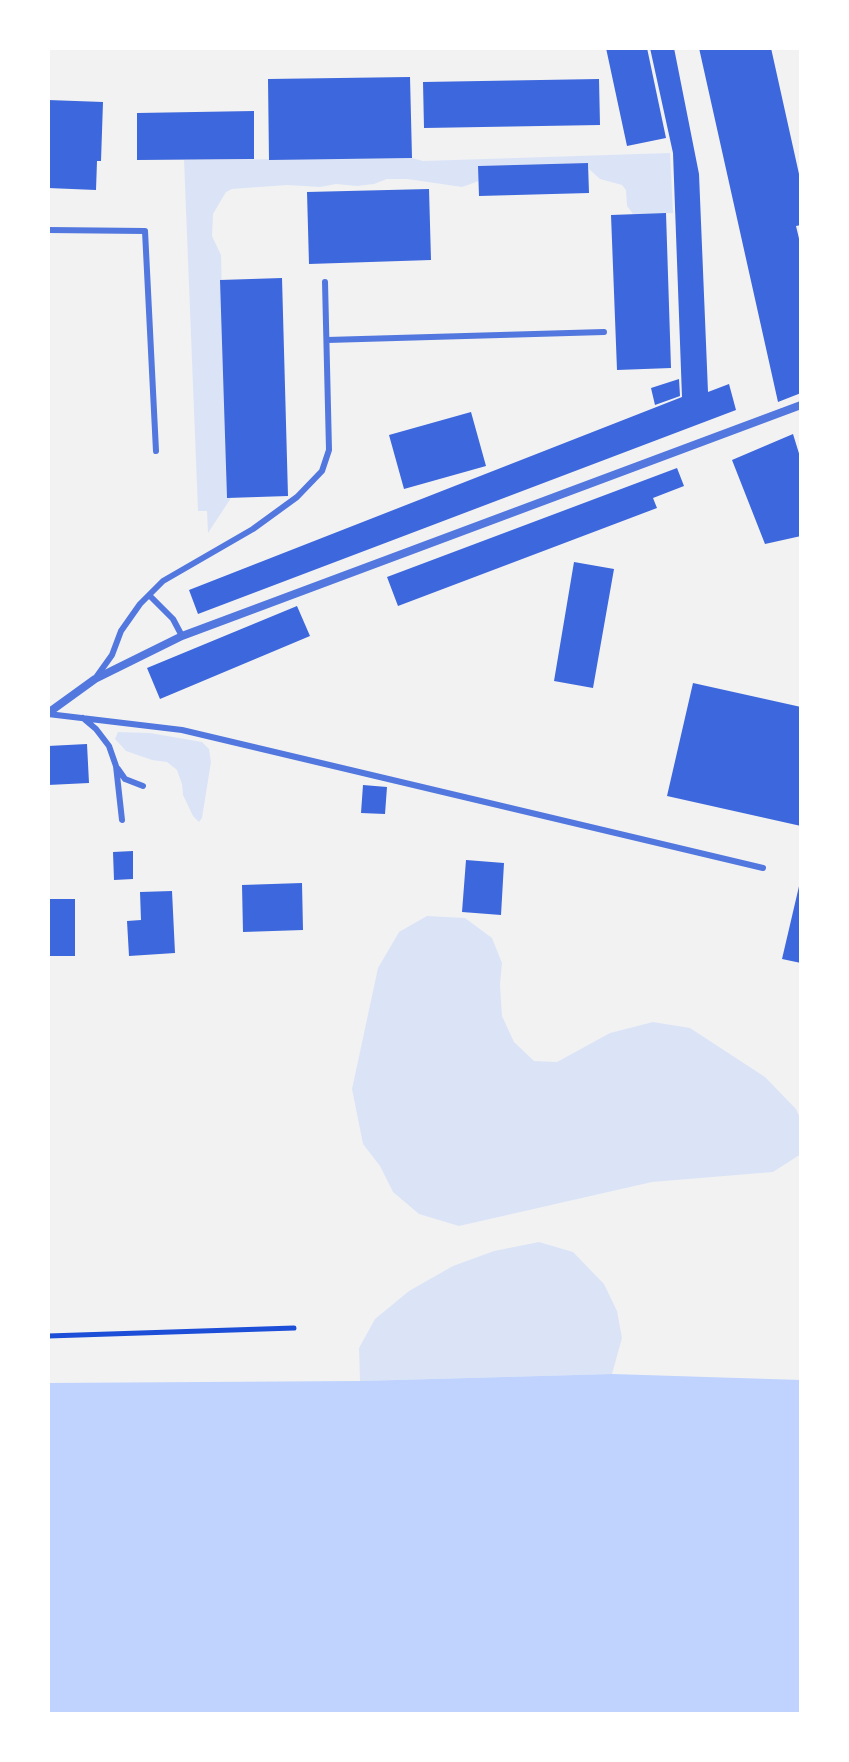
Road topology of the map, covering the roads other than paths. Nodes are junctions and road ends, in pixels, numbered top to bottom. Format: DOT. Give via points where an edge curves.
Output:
graph roads {
  1 [pos="48,230"];
  2 [pos="325,282"];
  3 [pos="604,332"];
  4 [pos="327,340"];
  5 [pos="801,405"];
  6 [pos="156,451"];
  7 [pos="149,595"];
  8 [pos="182,636"];
  9 [pos="95,679"];
  10 [pos="48,714"];
  11 [pos="83,718"];
  12 [pos="116,766"];
  13 [pos="143,786"];
  14 [pos="122,820"];
  15 [pos="763,868"];
  1 -- 6 [label="lane" via="145,231"];
  2 -- 4 [label="lane"];
  3 -- 4 [label="lane"];
  4 -- 7 [label="lane" via="329,450 322,471 253,529 163,581"];
  5 -- 8 [label="street"];
  7 -- 8 [label="lane"];
  7 -- 9 [label="lane" via="121,631"];
  8 -- 9 [label="street"];
  9 -- 10 [label="street"];
  10 -- 11 [label="lane"];
  11 -- 12 [label="lane" via="109,746"];
  11 -- 15 [label="lane" via="182,730"];
  12 -- 13 [label="lane" via="125,779"];
  12 -- 14 [label="lane"];
}
